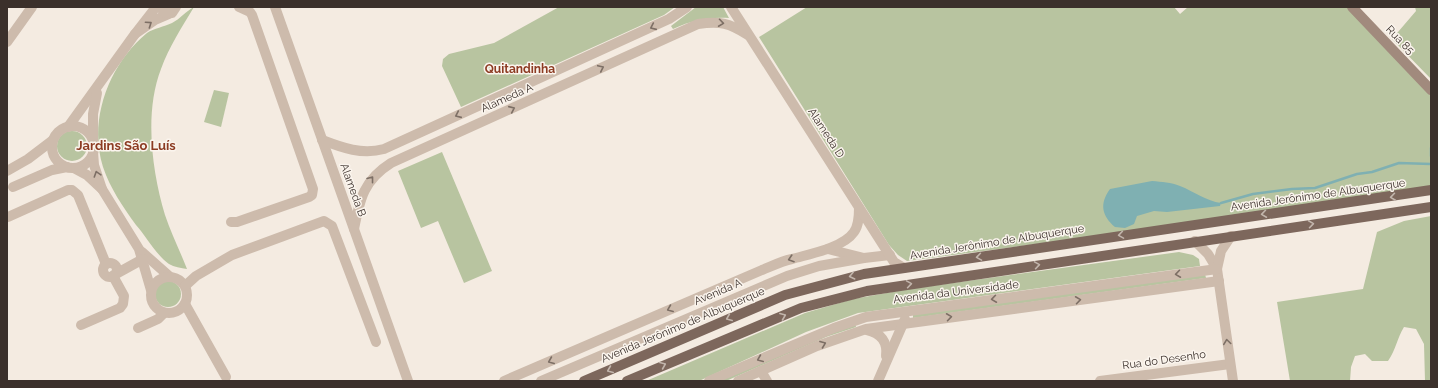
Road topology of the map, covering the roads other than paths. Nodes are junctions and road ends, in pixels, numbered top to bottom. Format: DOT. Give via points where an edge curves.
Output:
graph roads {
  1 [pos="32,7"];
  2 [pos="156,7"];
  3 [pos="160,7"];
  4 [pos="239,7"];
  5 [pos="275,7"];
  6 [pos="687,7"];
  7 [pos="731,7"];
  8 [pos="1352,7"];
  9 [pos="173,10"];
  10 [pos="135,34"];
  11 [pos="748,35"];
  12 [pos="7,42"];
  13 [pos="101,84"];
  14 [pos="1431,90"];
  15 [pos="68,127"];
  16 [pos="53,140"];
  17 [pos="322,140"];
  18 [pos="93,147"];
  19 [pos="71,168"];
  20 [pos="7,172"];
  21 [pos="9,188"];
  22 [pos="102,189"];
  23 [pos="1431,190"];
  24 [pos="1431,207"];
  25 [pos="859,208"];
  26 [pos="8,216"];
  27 [pos="231,222"];
  28 [pos="354,228"];
  29 [pos="1231,236"];
  30 [pos="1195,241"];
  31 [pos="139,249"];
  32 [pos="828,249"];
  33 [pos="890,255"];
  34 [pos="864,258"];
  35 [pos="143,259"];
  36 [pos="904,268"];
  37 [pos="1217,269"];
  38 [pos="114,276"];
  39 [pos="169,276"];
  40 [pos="1219,281"];
  41 [pos="185,286"];
  42 [pos="152,290"];
  43 [pos="185,304"];
  44 [pos="905,311"];
  45 [pos="866,317"];
  46 [pos="904,323"];
  47 [pos="82,325"];
  48 [pos="866,329"];
  49 [pos="376,342"];
  50 [pos="579,349"];
  51 [pos="886,360"];
  52 [pos="586,363"];
  53 [pos="1230,364"];
  54 [pos="761,371"];
  55 [pos="226,377"];
  56 [pos="1147,378"];
  57 [pos="408,381"];
  58 [pos="504,381"];
  59 [pos="541,381"];
  60 [pos="584,381"];
  61 [pos="627,381"];
  62 [pos="709,381"];
  63 [pos="738,381"];
  64 [pos="767,381"];
  65 [pos="878,381"];
  66 [pos="1100,381"];
  67 [pos="1233,381"];
  1 -- 12 [label="street"];
  2 -- 10 [label="street"];
  3 -- 9 [label="street" via="163,13"];
  4 -- 27 [label="street" via="250,12 252,16 313,189 309,197"];
  5 -- 17 [label="street, Alameda B"];
  6 -- 17 [label="street, Alameda A, one-way" via="669,19 384,149 359,151"];
  7 -- 11 [label="street, Alameda D"];
  8 -- 14 [label="main road, Rua 85"];
  10 -- 9 [label="street, one-way"];
  10 -- 13 [label="street"];
  11 -- 25 [label="street, Alameda D"];
  28 -- 11 [label="street, Alameda A, one-way" via="358,205 365,188 374,175 391,163 698,24 727,23"];
  13 -- 15 [label="street"];
  13 -- 18 [label="street" via="93,108"];
  15 -- 16 [label="street"];
  15 -- 18 [label="street" via="81,128 91,138"];
  16 -- 19 [label="street" via="52,147 56,160"];
  16 -- 20 [label="street"];
  17 -- 28 [label="street, Alameda B"];
  18 -- 19 [label="street" via="86,163"];
  22 -- 18 [label="street, one-way" via="94,165"];
  19 -- 21 [label="street" via="52,170"];
  19 -- 22 [label="street" via="87,175"];
  22 -- 31 [label="street"];
  23 -- 36 [label="main road, Avenida Jerônimo de Albuquerque, one-way"];
  29 -- 24 [label="main road, one-way"];
  25 -- 32 [label="street, Avenida A" via="854,232 847,239"];
  25 -- 33 [label="street, Alameda D"];
  26 -- 38 [label="street" via="72,190 78,194 106,264 113,263 116,266"];
  28 -- 57 [label="street, Alameda B"];
  29 -- 30 [label="main road"];
  29 -- 37 [label="street" via="1221,251"];
  30 -- 37 [label="street" via="1211,257"];
  61 -- 30 [label="main road, one-way" via="794,311 822,302 920,282"];
  31 -- 35 [label="street"];
  31 -- 39 [label="street"];
  32 -- 34 [label="street, Avenida A"];
  32 -- 50 [label="street, Avenida A, one-way" via="762,270"];
  33 -- 34 [label="street, Avenida A"];
  33 -- 36 [label="street, Alameda D"];
  34 -- 52 [label="street, Avenida A" via="819,266 787,276"];
  35 -- 38 [label="street"];
  35 -- 42 [label="street"];
  36 -- 60 [label="main road, Avenida Jerônimo de Albuquerque, one-way" via="851,277 785,295"];
  37 -- 40 [label="street"];
  37 -- 44 [label="street, Avenida da Universidade, one-way"];
  38 -- 47 [label="street" via="124,296 123,304 120,308"];
  39 -- 41 [label="street" via="176,278"];
  39 -- 42 [label="street" via="158,280"];
  46 -- 40 [label="street, one-way"];
  53 -- 40 [label="street, one-way"];
  41 -- 43 [label="street"];
  41 -- 49 [label="street" via="196,276 232,255 324,221 332,226"];
  42 -- 43 [label="street" via="153,302 160,310 178,311"];
  43 -- 55 [label="street"];
  44 -- 45 [label="street, Avenida da Universidade"];
  44 -- 46 [label="street"];
  45 -- 48 [label="street" via="863,323"];
  45 -- 62 [label="street, Avenida da Universidade, one-way" via="821,333"];
  46 -- 48 [label="street"];
  46 -- 51 [label="street"];
  48 -- 51 [label="street" via="882,337 887,348"];
  54 -- 48 [label="street, one-way" via="817,346"];
  50 -- 52 [label="street"];
  50 -- 58 [label="street, Avenida A, one-way"];
  51 -- 65 [label="street"];
  52 -- 59 [label="street, Avenida A"];
  53 -- 56 [label="street, Rua do Desenho"];
  53 -- 67 [label="street"];
  54 -- 63 [label="street"];
  54 -- 64 [label="street"];
  56 -- 66 [label="street, Rua do Desenho"];
}
